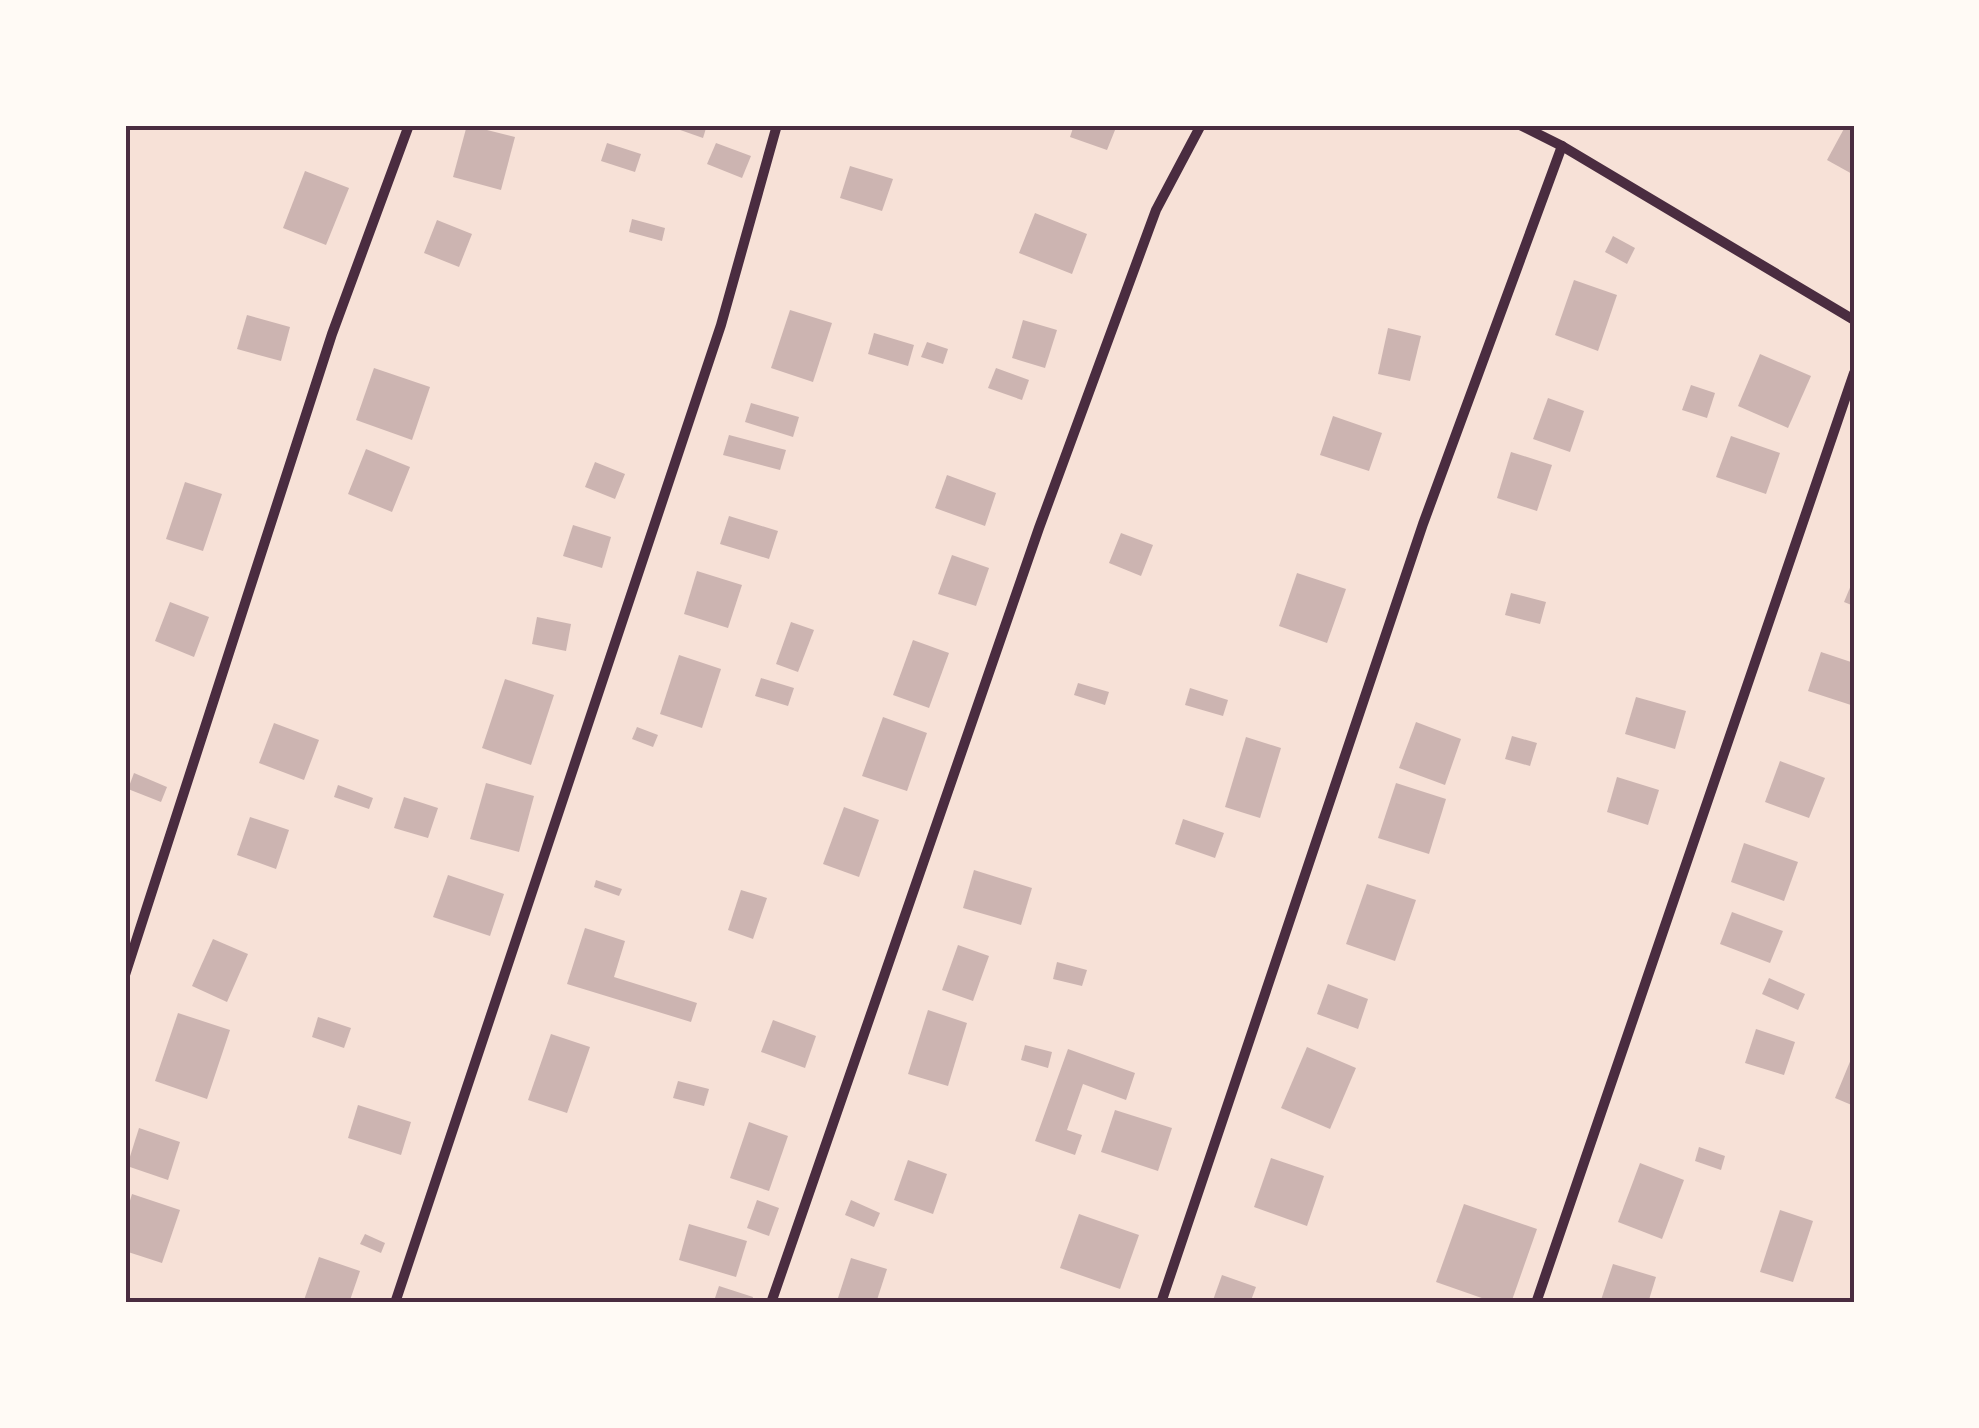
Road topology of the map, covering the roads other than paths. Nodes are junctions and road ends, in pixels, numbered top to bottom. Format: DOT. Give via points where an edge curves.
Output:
graph roads {
  1 [pos="410,125"];
  2 [pos="776,125"];
  3 [pos="1201,125"];
  4 [pos="1520,125"];
  5 [pos="1542,130"];
  6 [pos="1562,146"];
  7 [pos="1854,320"];
  8 [pos="1854,373"];
  9 [pos="125,974"];
  10 [pos="395,1303"];
  11 [pos="771,1303"];
  12 [pos="1161,1303"];
  13 [pos="1536,1303"];
  1 -- 9 [label="street" via="332,334"];
  2 -- 10 [label="street" via="721,325"];
  3 -- 11 [label="street" via="1156,210 1053,490"];
  4 -- 5 [label="street"];
  5 -- 6 [label="street"];
  6 -- 7 [label="street"];
  6 -- 12 [label="street" via="1423,524"];
  8 -- 13 [label="street"];
}
